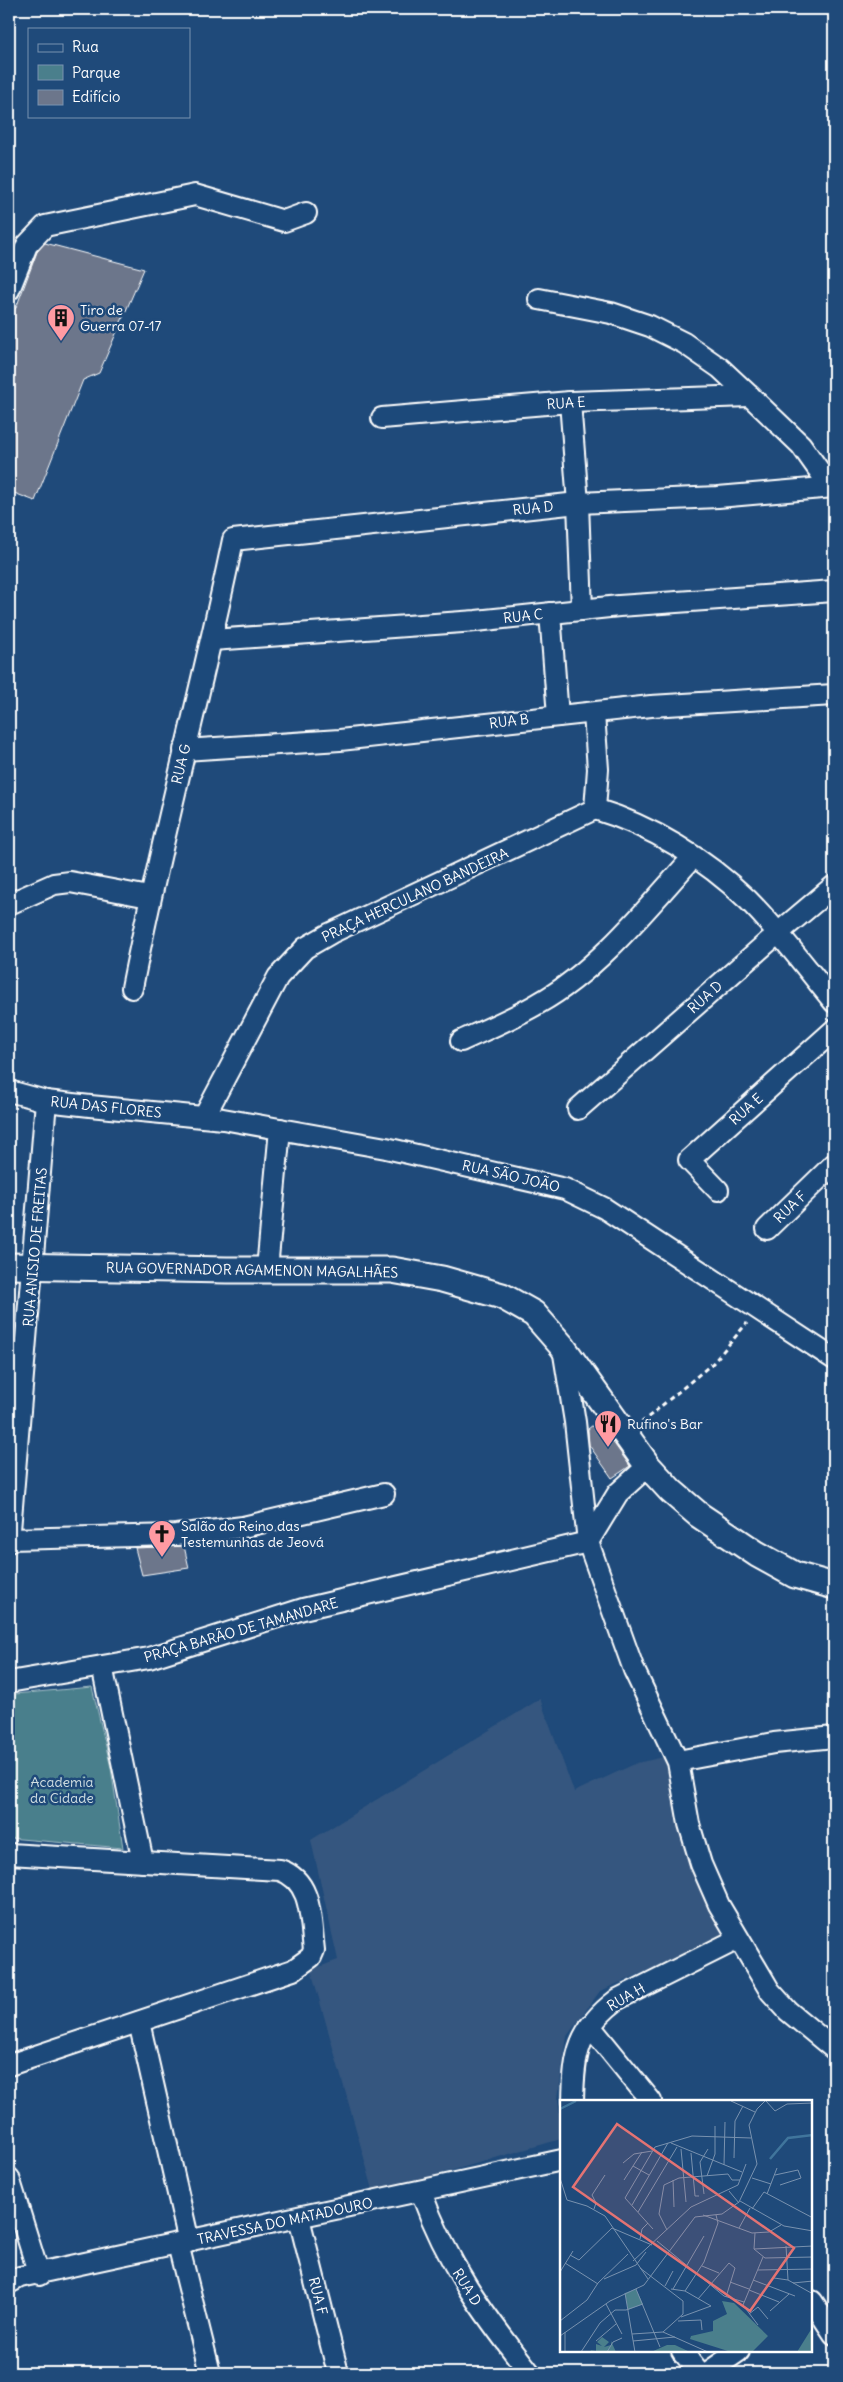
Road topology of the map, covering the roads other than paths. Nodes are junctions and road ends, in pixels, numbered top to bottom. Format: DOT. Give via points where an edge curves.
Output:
graph roads {
  1 [pos="306,214"];
  2 [pos="9,290"];
  3 [pos="539,299"];
  4 [pos="750,396"];
  5 [pos="570,402"];
  6 [pos="382,418"];
  7 [pos="832,487"];
  8 [pos="578,503"];
  9 [pos="233,540"];
  10 [pos="834,591"];
  11 [pos="582,610"];
  12 [pos="550,613"];
  13 [pos="212,640"];
  14 [pos="834,695"];
  15 [pos="594,714"];
  16 [pos="558,716"];
  17 [pos="184,750"];
  18 [pos="595,809"];
  19 [pos="693,857"];
  20 [pos="834,886"];
  21 [pos="150,898"];
  22 [pos="9,904"];
  23 [pos="777,934"];
  24 [pos="132,988"];
  25 [pos="834,1002"];
  26 [pos="834,1030"];
  27 [pos="460,1041"];
  28 [pos="9,1091"];
  29 [pos="46,1100"];
  30 [pos="578,1110"];
  31 [pos="204,1117"];
  32 [pos="280,1129"];
  33 [pos="834,1164"];
  34 [pos="718,1190"];
  35 [pos="767,1229"];
  36 [pos="9,1266"];
  37 [pos="34,1266"];
  38 [pos="267,1269"];
  39 [pos="562,1346"];
  40 [pos="834,1359"];
  41 [pos="648,1466"];
  42 [pos="384,1494"];
  43 [pos="9,1540"];
  44 [pos="588,1542"];
  45 [pos="834,1586"];
  46 [pos="102,1666"];
  47 [pos="9,1682"];
  48 [pos="834,1737"];
  49 [pos="678,1761"];
  50 [pos="9,1854"];
  51 [pos="144,1862"];
  52 [pos="738,1939"];
  53 [pos="139,2022"];
  54 [pos="590,2026"];
  55 [pos="834,2049"];
  56 [pos="9,2065"];
  57 [pos="573,2100"];
  58 [pos="650,2100"];
  59 [pos="560,2160"];
  60 [pos="9,2178"];
  61 [pos="421,2192"];
  62 [pos="298,2218"];
  63 [pos="184,2243"];
  64 [pos="39,2275"];
  65 [pos="9,2283"];
  66 [pos="813,2302"];
  67 [pos="834,2334"];
  68 [pos="683,2352"];
  69 [pos="738,2352"];
  70 [pos="210,2373"];
  71 [pos="338,2373"];
  72 [pos="530,2373"];
  73 [pos="700,2373"];
  74 [pos="707,2373"];
  1 -- 2 [label="street" via="284,221 194,194 46,226 27,245"];
  3 -- 4 [label="street" via="611,313 650,326 684,343 720,368"];
  4 -- 5 [label="street, RUA E"];
  4 -- 7 [label="street" via="800,445"];
  5 -- 6 [label="street, RUA E"];
  5 -- 8 [label="street"];
  7 -- 8 [label="street, RUA D" via="718,497"];
  8 -- 9 [label="street, RUA D"];
  8 -- 11 [label="street"];
  9 -- 13 [label="street, RUA G"];
  10 -- 11 [label="street, RUA C"];
  11 -- 12 [label="street, RUA C"];
  12 -- 13 [label="street, RUA C"];
  12 -- 16 [label="street"];
  13 -- 17 [label="street, RUA G"];
  14 -- 15 [label="street, RUA B" via="651,706"];
  15 -- 16 [label="street, RUA B"];
  15 -- 18 [label="street" via="598,769"];
  16 -- 17 [label="street, RUA B" via="340,740"];
  17 -- 21 [label="street, RUA G"];
  18 -- 19 [label="street" via="627,818"];
  18 -- 31 [label="street, PRAÇA HERCULANO BANDEIRA" via="305,948 278,977"];
  19 -- 23 [label="street" via="748,901"];
  19 -- 27 [label="street" via="624,934 569,983 540,1003"];
  20 -- 23 [label="street, RUA D"];
  21 -- 22 [label="street" via="70,882 54,884"];
  21 -- 24 [label="street, RUA G"];
  23 -- 25 [label="street"];
  23 -- 30 [label="street, RUA D"];
  26 -- 34 [label="street, RUA E" via="689,1160"];
  28 -- 29 [label="street, RUA DAS FLORES"];
  29 -- 31 [label="street, RUA DAS FLORES"];
  29 -- 37 [label="street, RUA ANISIO DE FREITAS"];
  31 -- 32 [label="street, RUA SÃO JOÃO"];
  32 -- 38 [label="street"];
  32 -- 40 [label="street, RUA SÃO JOÃO" via="386,1148 565,1188 604,1208"];
  33 -- 35 [label="street, RUA F"];
  36 -- 37 [label="street, RUA GOVERNADOR AGAMENON MAGALHÃES"];
  37 -- 38 [label="street, RUA GOVERNADOR AGAMENON MAGALHÃES"];
  37 -- 43 [label="street, RUA ANISIO DE FREITAS"];
  38 -- 39 [label="street, RUA GOVERNADOR AGAMENON MAGALHÃES" via="392,1270 442,1279 502,1296 534,1314"];
  39 -- 41 [label="street, RUA GOVERNADOR AGAMENON MAGALHÃES"];
  39 -- 44 [label="street" via="575,1422"];
  41 -- 44 [label="street" via="618,1492"];
  41 -- 45 [label="street, RUA GOVERNADOR AGAMENON MAGALHÃES" via="699,1515 757,1554 795,1575"];
  42 -- 43 [label="street" via="243,1527 176,1535"];
  44 -- 46 [label="street, PRAÇA BARÃO DE TAMANDARE" via="303,1609 149,1658"];
  44 -- 49 [label="street" via="634,1670"];
  46 -- 47 [label="street, PRAÇA BARÃO DE TAMANDARE"];
  46 -- 51 [label="street"];
  48 -- 49 [label="street"];
  49 -- 52 [label="street" via="689,1824 701,1864"];
  50 -- 51 [label="street"];
  51 -- 53 [label="street" via="280,1870 292,1874 305,1890 314,1950 311,1957 293,1970"];
  52 -- 54 [label="street, RUA H" via="618,1999"];
  52 -- 55 [label="street" via="776,1998"];
  53 -- 56 [label="street"];
  53 -- 63 [label="street"];
  54 -- 57 [label="street, RUA H" via="578,2047"];
  54 -- 58 [label="street"];
  59 -- 61 [label="street, TRAVESSA DO MATADOURO"];
  60 -- 64 [label="street"];
  61 -- 62 [label="street, TRAVESSA DO MATADOURO"];
  61 -- 72 [label="street, RUA D" via="434,2229 466,2286"];
  62 -- 63 [label="street, TRAVESSA DO MATADOURO"];
  62 -- 71 [label="street, RUA F"];
  63 -- 64 [label="street, TRAVESSA DO MATADOURO"];
  63 -- 70 [label="street"];
  64 -- 65 [label="street, TRAVESSA DO MATADOURO" via="20,2277"];
  66 -- 67 [label="street"];
  68 -- 73 [label="street"];
  69 -- 74 [label="street"];
}
